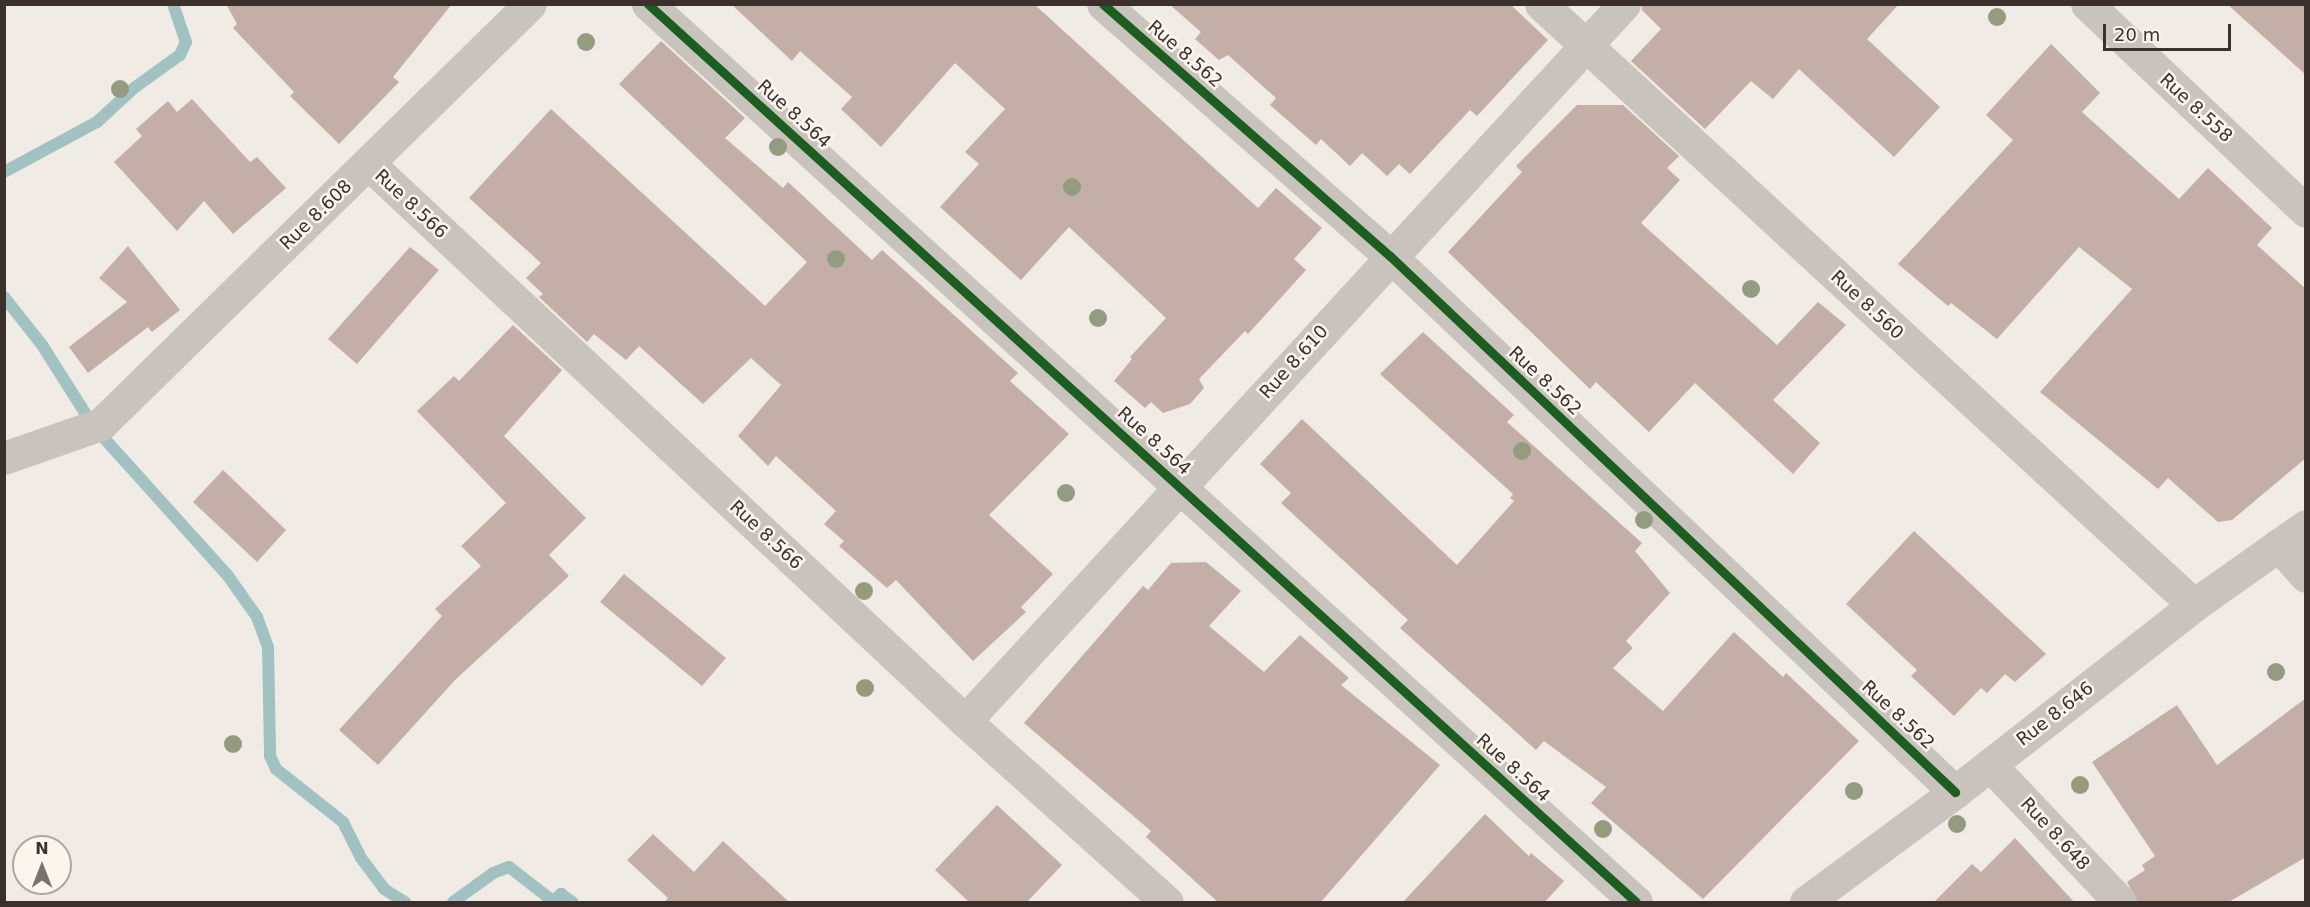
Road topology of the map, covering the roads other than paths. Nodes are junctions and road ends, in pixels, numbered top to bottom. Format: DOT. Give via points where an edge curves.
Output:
graph roads {
  1 [pos="530,4"];
  2 [pos="648,4"];
  3 [pos="1103,4"];
  4 [pos="1540,4"];
  5 [pos="1624,4"];
  6 [pos="2087,4"];
  7 [pos="1585,45"];
  8 [pos="369,164"];
  9 [pos="2306,211"];
  10 [pos="1390,256"];
  11 [pos="4,458"];
  12 [pos="1180,487"];
  13 [pos="2306,526"];
  14 [pos="2278,545"];
  15 [pos="2306,576"];
  16 [pos="2194,605"];
  17 [pos="965,721"];
  18 [pos="1990,765"];
  19 [pos="1955,792"];
  20 [pos="1167,903"];
  21 [pos="1636,903"];
  22 [pos="1806,903"];
  23 [pos="2120,903"];
  1 -- 8 [label="street, Rue 8.608"];
  2 -- 12 [label="street, Rue 8.564"];
  3 -- 10 [label="street, Rue 8.562"];
  4 -- 7 [label="street, Rue 8.560"];
  5 -- 7 [label="street, Rue 8.610"];
  6 -- 9 [label="street, Rue 8.558"];
  7 -- 10 [label="street, Rue 8.610"];
  7 -- 16 [label="street, Rue 8.560"];
  8 -- 11 [label="street, Rue 8.608" via="92,428"];
  8 -- 17 [label="street, Rue 8.566"];
  10 -- 12 [label="street, Rue 8.610"];
  10 -- 19 [label="street, Rue 8.562"];
  12 -- 17 [label="street, Rue 8.610"];
  12 -- 21 [label="street, Rue 8.564"];
  13 -- 14 [label="street, Rue 8.646"];
  14 -- 15 [label="street"];
  14 -- 16 [label="street, Rue 8.646"];
  16 -- 18 [label="street, Rue 8.646"];
  17 -- 20 [label="street, Rue 8.566"];
  18 -- 19 [label="street, Rue 8.646"];
  18 -- 23 [label="street, Rue 8.648"];
  19 -- 22 [label="street, Rue 8.646"];
}
